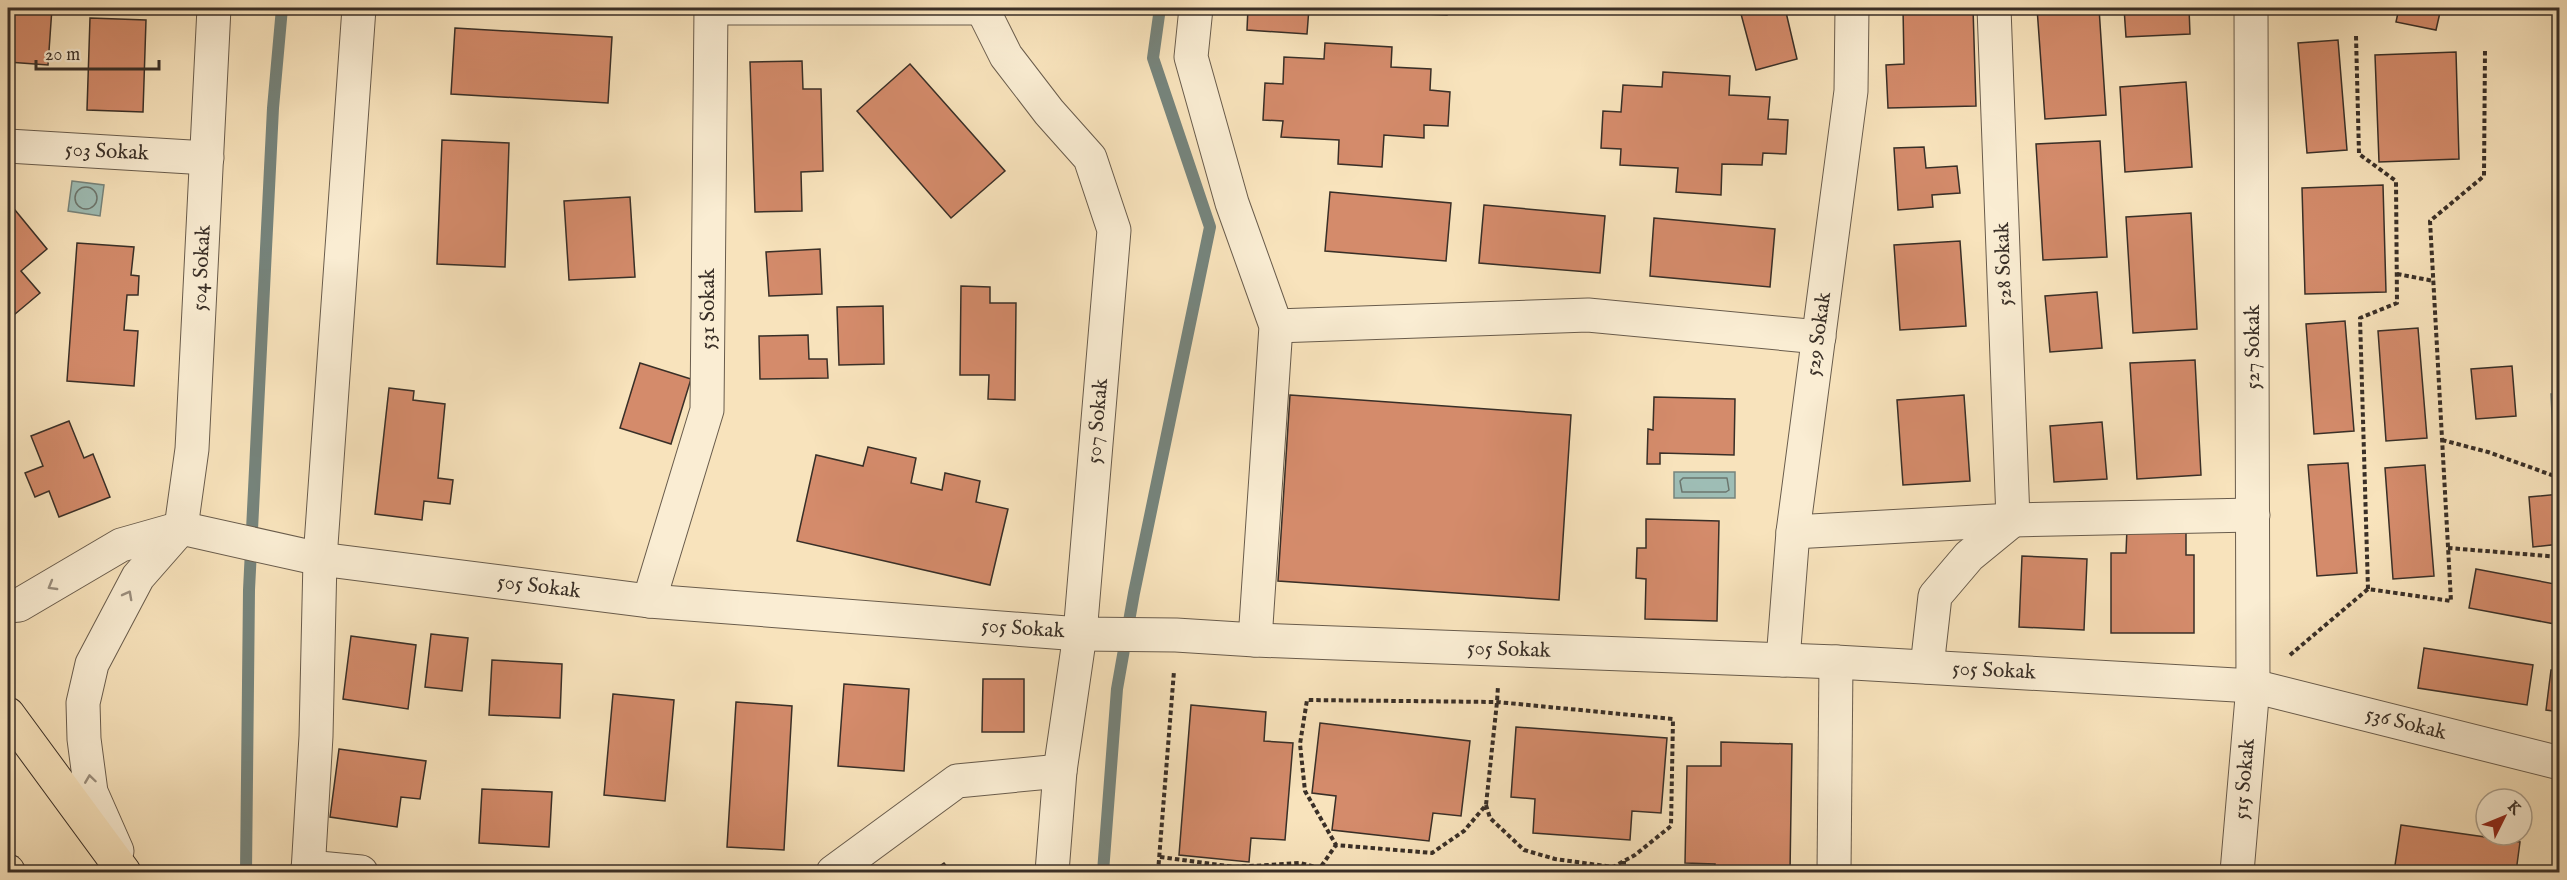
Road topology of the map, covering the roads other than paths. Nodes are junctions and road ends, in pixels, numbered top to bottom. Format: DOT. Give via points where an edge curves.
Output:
graph roads {
  1 [pos="214,8"];
  2 [pos="359,8"];
  3 [pos="711,8"];
  4 [pos="982,8"];
  5 [pos="1197,8"];
  6 [pos="1852,8"];
  7 [pos="1994,8"];
  8 [pos="2259,13"];
  9 [pos="8,146"];
  10 [pos="207,158"];
  11 [pos="1276,326"];
  12 [pos="1818,337"];
  13 [pos="2253,515"];
  14 [pos="2013,520"];
  15 [pos="181,528"];
  16 [pos="1793,532"];
  17 [pos="320,560"];
  18 [pos="649,601"];
  19 [pos="8,606"];
  20 [pos="1080,634"];
  21 [pos="1255,640"];
  22 [pos="1783,660"];
  23 [pos="1836,662"];
  24 [pos="1927,667"];
  25 [pos="2253,686"];
  26 [pos="8,714"];
  27 [pos="2559,763"];
  28 [pos="1060,771"];
  29 [pos="308,870"];
  30 [pos="125,873"];
  31 [pos="361,873"];
  32 [pos="833,873"];
  33 [pos="1052,873"];
  34 [pos="1834,873"];
  35 [pos="2237,873"];
  1 -- 10 [label="street, 504 Sokak"];
  2 -- 17 [label="street"];
  3 -- 4 [label="street"];
  3 -- 18 [label="street, 531 Sokak" via="707,410"];
  4 -- 20 [label="street, 507 Sokak" via="1006,56 1090,158 1114,230"];
  5 -- 11 [label="street" via="1191,57 1232,203"];
  6 -- 12 [label="street, 529 Sokak" via="1851,91"];
  7 -- 14 [label="street, 528 Sokak"];
  8 -- 13 [label="street, 527 Sokak"];
  9 -- 10 [label="street, 503 Sokak"];
  10 -- 15 [label="street, 504 Sokak" via="192,449"];
  11 -- 12 [label="street" via="1588,315"];
  11 -- 21 [label="street"];
  12 -- 16 [label="street, 529 Sokak"];
  13 -- 14 [label="street"];
  13 -- 25 [label="street, 527 Sokak"];
  14 -- 16 [label="street"];
  14 -- 24 [label="street" via="1969,556 1935,596"];
  15 -- 17 [label="street, 505 Sokak"];
  15 -- 19 [label="street, one-way" via="121,545 19,605"];
  30 -- 15 [label="street, one-way" via="92,792 83,703 92,664 138,577"];
  16 -- 22 [label="street, 529 Sokak"];
  17 -- 18 [label="street, 505 Sokak"];
  17 -- 29 [label="street"];
  18 -- 20 [label="street, 505 Sokak"];
  20 -- 21 [label="street, 505 Sokak"];
  20 -- 28 [label="street, 507 Sokak"];
  21 -- 22 [label="street, 505 Sokak"];
  22 -- 23 [label="street, 505 Sokak"];
  23 -- 24 [label="street, 505 Sokak"];
  23 -- 34 [label="street"];
  24 -- 25 [label="street, 505 Sokak"];
  25 -- 27 [label="street, 536 Sokak"];
  25 -- 35 [label="street, 515 Sokak"];
  26 -- 30 [label="highway"];
  28 -- 32 [label="street" via="957,781"];
  28 -- 33 [label="street, 507 Sokak"];
  29 -- 31 [label="street"];
}
